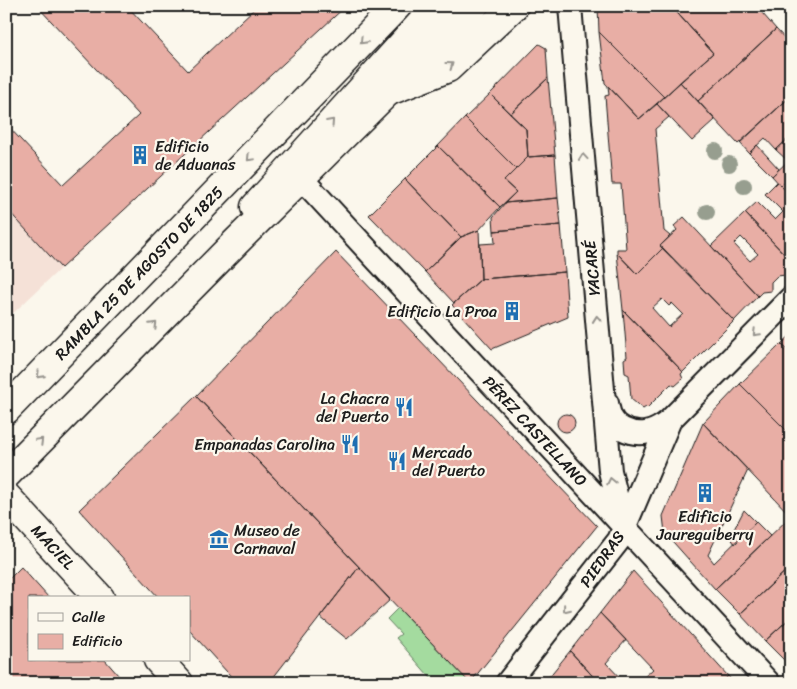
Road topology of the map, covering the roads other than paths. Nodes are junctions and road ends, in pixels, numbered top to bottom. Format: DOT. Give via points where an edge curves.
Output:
graph roads {
  1 [pos="397,6"];
  2 [pos="437,6"];
  3 [pos="474,6"];
  4 [pos="514,6"];
  5 [pos="570,6"];
  6 [pos="389,91"];
  7 [pos="301,178"];
  8 [pos="236,242"];
  9 [pos="791,298"];
  10 [pos="603,393"];
  11 [pos="6,410"];
  12 [pos="670,420"];
  13 [pos="6,476"];
  14 [pos="6,496"];
  15 [pos="625,527"];
  16 [pos="98,596"];
  17 [pos="160,662"];
  18 [pos="179,683"];
  19 [pos="507,683"];
  20 [pos="769,683"];
  1 -- 11 [label="main road, RAMBLA 25 DE AGOSTO DE 1825, one-way"];
  8 -- 2 [label="main road, one-way" via="254,208"];
  3 -- 6 [label="main road"];
  6 -- 4 [label="main road, one-way" via="448,68"];
  10 -- 5 [label="street, YACARÉ, one-way"];
  6 -- 7 [label="main road"];
  7 -- 8 [label="main road"];
  7 -- 15 [label="street, PÉREZ CASTELLANO"];
  13 -- 8 [label="main road, one-way"];
  9 -- 12 [label="street, PIEDRAS, one-way"];
  10 -- 12 [label="street, PIEDRAS" via="612,419 618,427 632,434 652,432"];
  15 -- 10 [label="street, YACARÉ, one-way" via="610,471"];
  12 -- 15 [label="street, PIEDRAS"];
  14 -- 16 [label="main road, MACIEL"];
  15 -- 19 [label="street, PIEDRAS, one-way" via="612,551"];
  15 -- 20 [label="street, PÉREZ CASTELLANO"];
  17 -- 18 [label="main road"];
}
